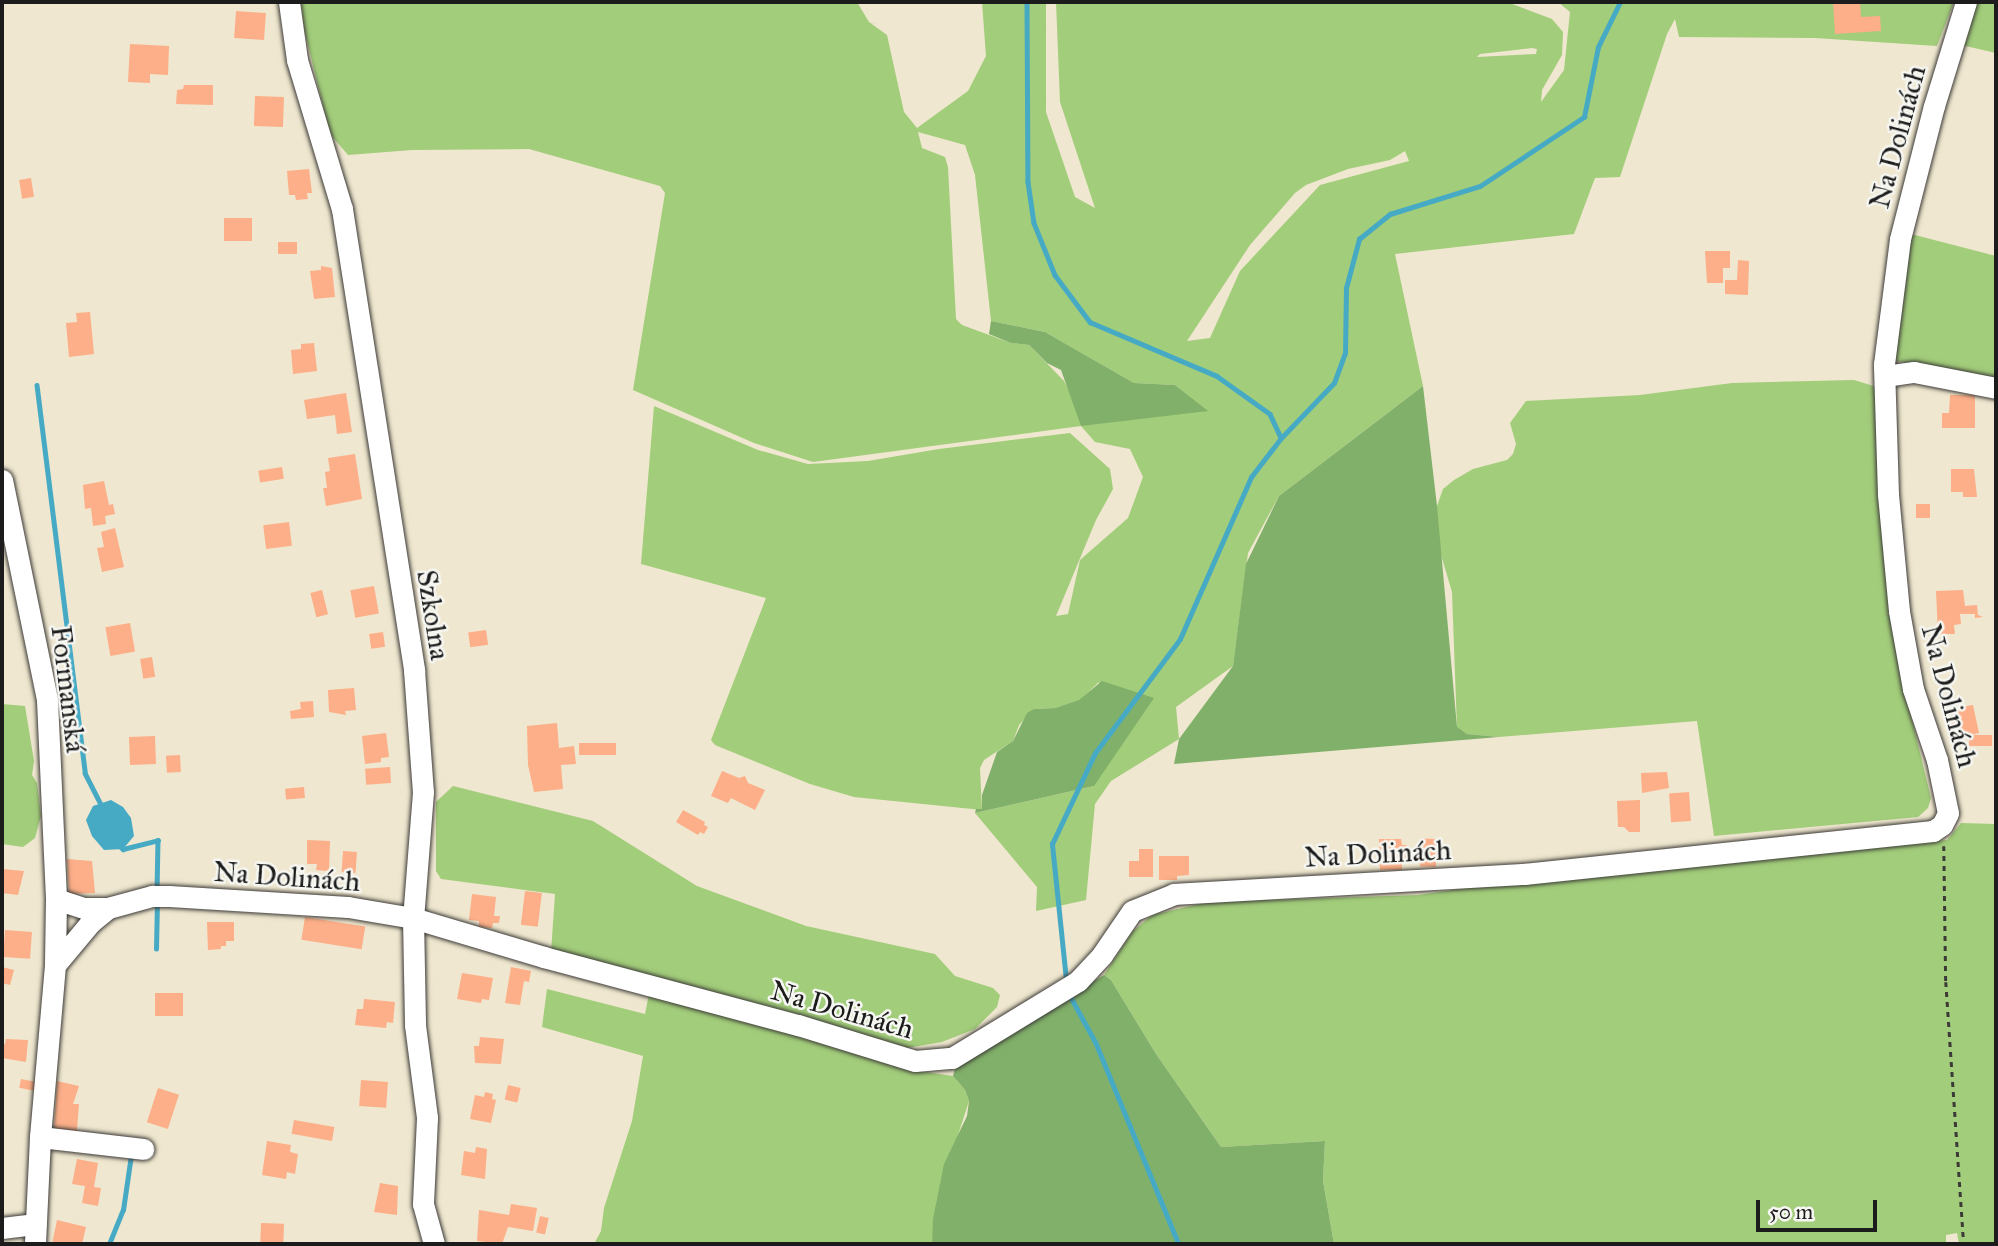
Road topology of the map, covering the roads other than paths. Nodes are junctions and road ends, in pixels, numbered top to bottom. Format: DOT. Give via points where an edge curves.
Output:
graph roads {
  1 [pos="289,2"];
  2 [pos="1966,2"];
  3 [pos="1885,376"];
  4 [pos="1996,388"];
  5 [pos="2,480"];
  6 [pos="56,899"];
  7 [pos="107,908"];
  8 [pos="413,918"];
  9 [pos="55,965"];
  10 [pos="40,1137"];
  11 [pos="143,1149"];
  12 [pos="2,1228"];
  13 [pos="36,1234"];
  14 [pos="434,1244"];
  1 -- 8 [label="street, Szkolna" via="297,60 342,209 414,670 424,792"];
  2 -- 3 [label="street, Na Dolinách" via="1900,239"];
  3 -- 4 [label="street" via="1914,372"];
  3 -- 8 [label="street, Na Dolinách" via="1888,494 1899,611 1913,690 1944,786 1948,813 1942,825 1918,835 1524,874 1174,894 1132,911 1078,981 952,1058 915,1061"];
  5 -- 6 [label="street, Formanská" via="47,699"];
  6 -- 7 [label="street, Na Dolinách" via="84,908"];
  6 -- 9 [label="street, Formanská"];
  7 -- 8 [label="street, Na Dolinách" via="160,896 348,907"];
  7 -- 9 [label="street"];
  8 -- 14 [label="street, Szkolna" via="415,1025 427,1118 423,1204"];
  9 -- 10 [label="street, Formanská"];
  10 -- 11 [label="street"];
  10 -- 13 [label="street, Formanská"];
  12 -- 13 [label="street"];
}
